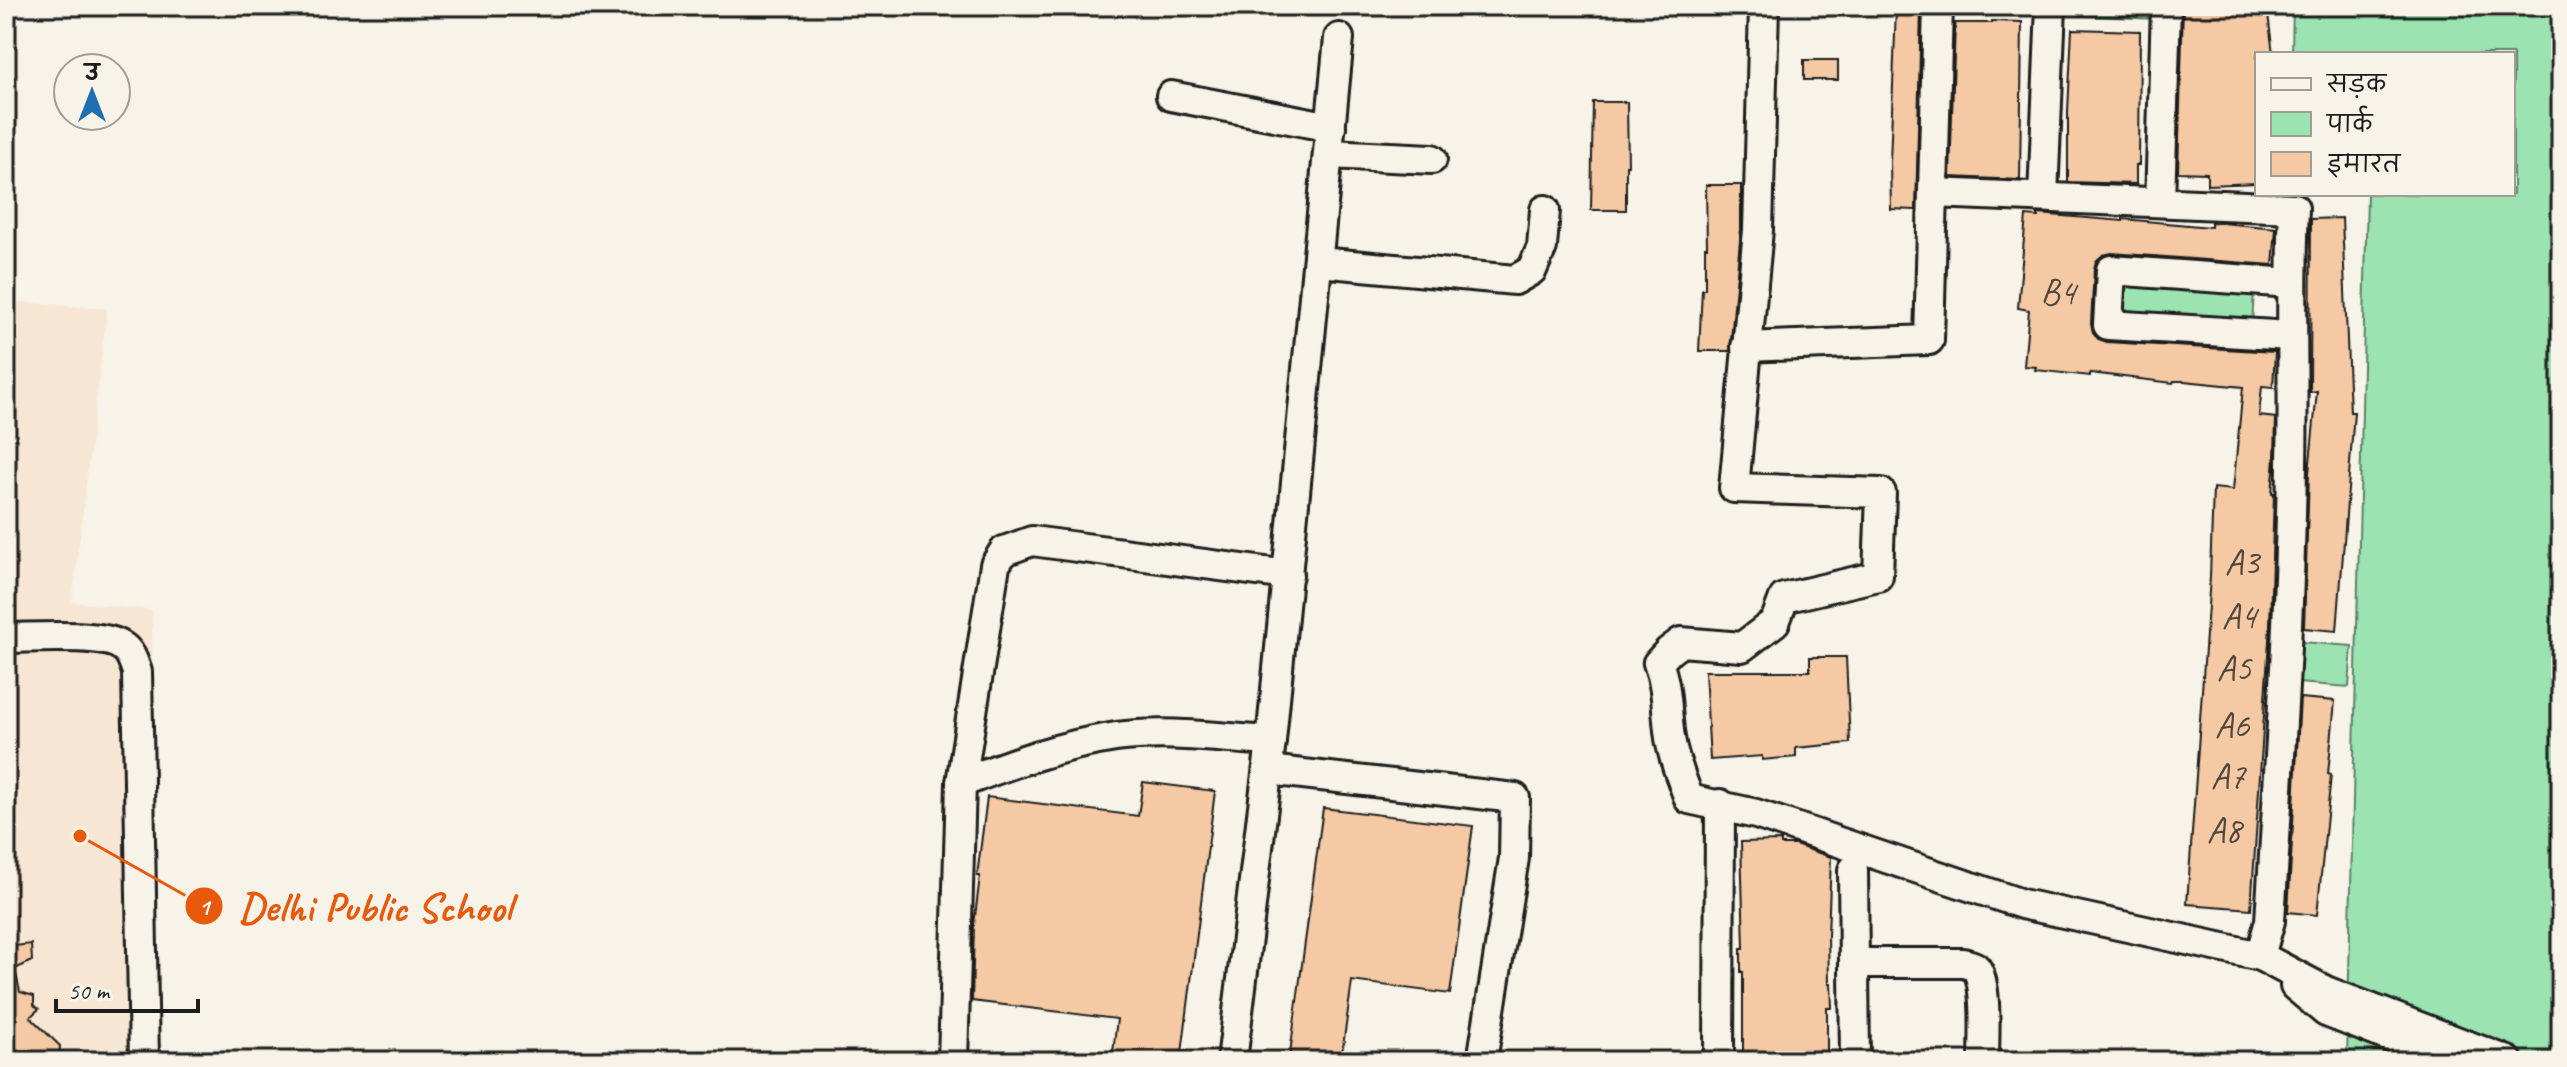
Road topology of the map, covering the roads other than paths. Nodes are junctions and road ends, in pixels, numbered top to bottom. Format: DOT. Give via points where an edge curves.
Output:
graph roads {
  1 [pos="1764,6"];
  2 [pos="1938,6"];
  3 [pos="2051,6"];
  4 [pos="2166,6"];
  5 [pos="1339,38"];
  6 [pos="1171,96"];
  7 [pos="1330,140"];
  8 [pos="1432,159"];
  9 [pos="1933,193"];
  10 [pos="2043,197"];
  11 [pos="2160,202"];
  12 [pos="1545,210"];
  13 [pos="1319,262"];
  14 [pos="2291,283"];
  15 [pos="2291,336"];
  16 [pos="1746,347"];
  17 [pos="1288,575"];
  18 [pos="6,638"];
  19 [pos="1271,741"];
  20 [pos="1268,770"];
  21 [pos="961,783"];
  22 [pos="1720,804"];
  23 [pos="1853,870"];
  24 [pos="2260,956"];
  25 [pos="1854,963"];
  26 [pos="144,1061"];
  27 [pos="953,1061"];
  28 [pos="1232,1061"];
  29 [pos="1482,1061"];
  30 [pos="1719,1061"];
  31 [pos="1855,1061"];
  32 [pos="1984,1061"];
  33 [pos="2451,1061"];
  34 [pos="2508,1061"];
  1 -- 16 [label="street" via="1758,230"];
  2 -- 9 [label="street"];
  3 -- 10 [label="street"];
  4 -- 11 [label="street"];
  5 -- 7 [label="street"];
  6 -- 7 [label="street"];
  7 -- 8 [label="street"];
  7 -- 13 [label="street"];
  9 -- 10 [label="street"];
  9 -- 16 [label="street" via="1929,340"];
  10 -- 11 [label="street"];
  11 -- 14 [label="street" via="2294,208"];
  12 -- 13 [label="street" via="1542,247 1532,270 1515,280"];
  13 -- 17 [label="street"];
  14 -- 15 [label="street"];
  14 -- 15 [label="street" via="2111,270 2108,325"];
  15 -- 24 [label="street" via="2288,623 2270,921"];
  16 -- 22 [label="street" via="1734,488 1881,493 1878,576 1784,598 1775,622 1742,647 1681,642 1658,663 1672,754 1689,799"];
  17 -- 19 [label="street"];
  17 -- 21 [label="street" via="1032,541 1004,551 995,565"];
  18 -- 26 [label="street" via="101,639 132,656 137,672"];
  19 -- 20 [label="street"];
  19 -- 21 [label="street" via="1117,737 1012,762"];
  20 -- 28 [label="street"];
  20 -- 29 [label="street" via="1515,798 1514,858"];
  21 -- 27 [label="street"];
  22 -- 24 [label="street" via="2022,904"];
  22 -- 30 [label="street"];
  23 -- 25 [label="street"];
  24 -- 33 [label="street" via="2326,1012"];
  24 -- 34 [label="street" via="2326,991"];
  25 -- 31 [label="street"];
  25 -- 32 [label="street" via="1974,966 1983,986"];
}
